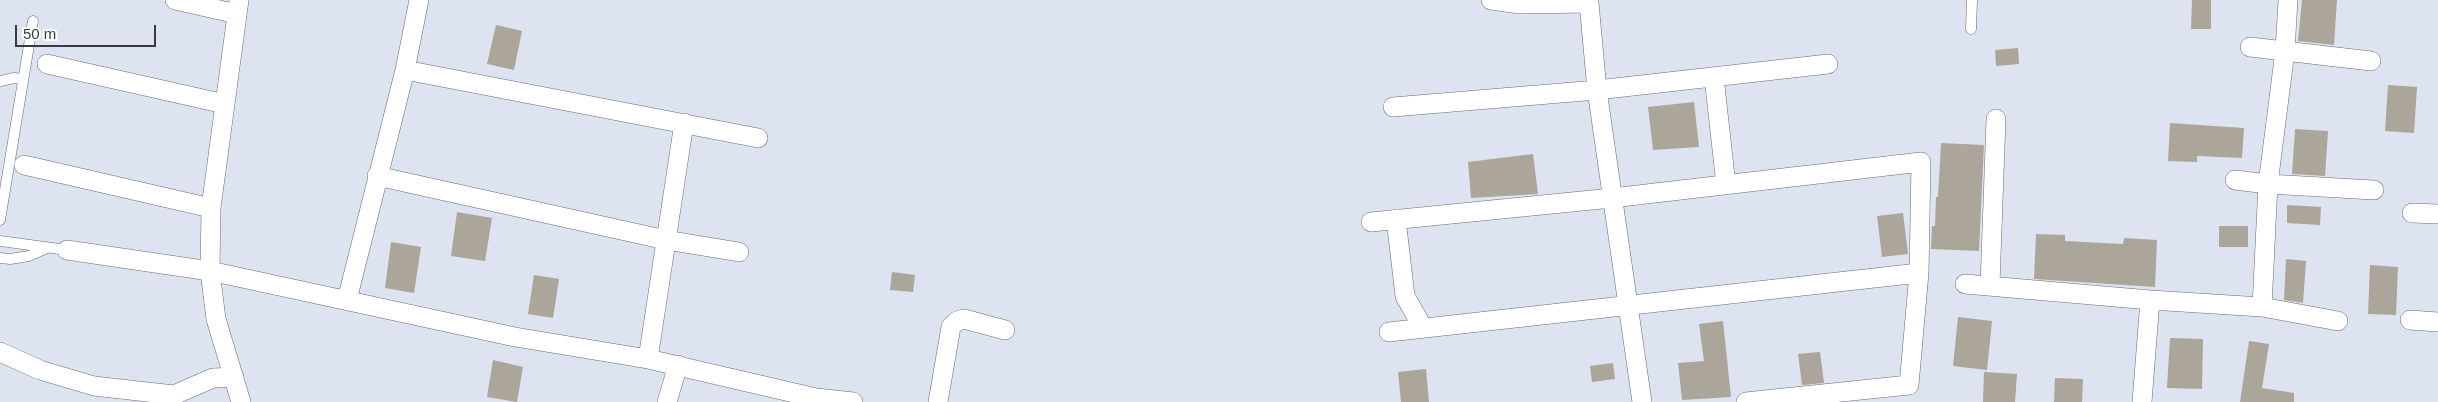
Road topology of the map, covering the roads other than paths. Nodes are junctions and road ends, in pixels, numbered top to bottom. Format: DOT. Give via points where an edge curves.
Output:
graph roads {
  1 [pos="175,0"];
  2 [pos="419,0"];
  3 [pos="1491,0"];
  4 [pos="1972,0"];
  5 [pos="2288,0"];
  6 [pos="1591,2"];
  7 [pos="238,7"];
  8 [pos="33,21"];
  9 [pos="1971,29"];
  10 [pos="2250,47"];
  11 [pos="2284,51"];
  12 [pos="2371,61"];
  13 [pos="47,64"];
  14 [pos="1828,64"];
  15 [pos="405,70"];
  16 [pos="1714,77"];
  17 [pos="22,79"];
  18 [pos="0,81"];
  19 [pos="1597,90"];
  20 [pos="226,104"];
  21 [pos="1393,107"];
  22 [pos="1996,119"];
  23 [pos="684,123"];
  24 [pos="758,138"];
  25 [pos="24,165"];
  26 [pos="377,176"];
  27 [pos="2235,180"];
  28 [pos="2268,184"];
  29 [pos="1726,185"];
  30 [pos="2374,190"];
  31 [pos="1612,198"];
  32 [pos="211,208"];
  33 [pos="2412,214"];
  34 [pos="2438,214"];
  35 [pos="1396,219"];
  36 [pos="0,220"];
  37 [pos="1371,222"];
  38 [pos="666,240"];
  39 [pos="0,241"];
  40 [pos="48,247"];
  41 [pos="67,250"];
  42 [pos="739,252"];
  43 [pos="0,258"];
  44 [pos="210,271"];
  45 [pos="1919,273"];
  46 [pos="1965,284"];
  47 [pos="1990,285"];
  48 [pos="347,300"];
  49 [pos="2150,300"];
  50 [pos="1628,304"];
  51 [pos="2262,307"];
  52 [pos="2410,320"];
  53 [pos="2338,321"];
  54 [pos="2438,322"];
  55 [pos="1423,328"];
  56 [pos="1005,330"];
  57 [pos="1389,332"];
  58 [pos="0,352"];
  59 [pos="648,359"];
  60 [pos="678,365"];
  61 [pos="234,377"];
  62 [pos="1909,393"];
  63 [pos="92,394"];
  64 [pos="815,400"];
  65 [pos="241,402"];
  66 [pos="667,402"];
  67 [pos="853,402"];
  68 [pos="938,402"];
  69 [pos="1642,402"];
  70 [pos="1746,402"];
  71 [pos="2142,402"];
  1 -- 7 [label="street"];
  2 -- 15 [label="street"];
  3 -- 6 [label="street" via="1520,4"];
  4 -- 9 [label="lane"];
  5 -- 11 [label="street"];
  6 -- 19 [label="street"];
  7 -- 20 [label="street"];
  8 -- 17 [label="lane"];
  10 -- 11 [label="street"];
  11 -- 12 [label="street"];
  11 -- 28 [label="street"];
  13 -- 20 [label="street"];
  14 -- 16 [label="street"];
  15 -- 23 [label="street"];
  15 -- 26 [label="street"];
  16 -- 19 [label="street"];
  16 -- 29 [label="street"];
  17 -- 18 [label="lane"];
  17 -- 36 [label="lane"];
  19 -- 21 [label="street"];
  19 -- 31 [label="street"];
  20 -- 32 [label="street"];
  22 -- 47 [label="street"];
  23 -- 24 [label="street"];
  23 -- 38 [label="street"];
  25 -- 32 [label="street"];
  26 -- 38 [label="street"];
  26 -- 48 [label="street"];
  27 -- 28 [label="street"];
  28 -- 30 [label="street"];
  28 -- 51 [label="street"];
  29 -- 31 [label="street"];
  29 -- 45 [label="street" via="1921,162"];
  31 -- 35 [label="street"];
  31 -- 50 [label="street"];
  32 -- 44 [label="street"];
  33 -- 34 [label="street"];
  35 -- 37 [label="street"];
  35 -- 55 [label="street" via="1405,296"];
  38 -- 42 [label="street"];
  38 -- 59 [label="street"];
  39 -- 40 [label="lane"];
  40 -- 41 [label="lane"];
  40 -- 43 [label="lane" via="28,256 10,260"];
  41 -- 44 [label="street"];
  44 -- 48 [label="street"];
  44 -- 61 [label="street" via="216,319"];
  45 -- 50 [label="street"];
  45 -- 62 [label="street"];
  46 -- 47 [label="street"];
  47 -- 49 [label="street"];
  48 -- 59 [label="street" via="515,338"];
  49 -- 51 [label="street"];
  49 -- 71 [label="street"];
  50 -- 55 [label="street"];
  50 -- 69 [label="street"];
  51 -- 53 [label="street"];
  52 -- 54 [label="street"];
  55 -- 57 [label="street"];
  56 -- 68 [label="street" via="964,319 951,327"];
  58 -- 63 [label="street"];
  59 -- 60 [label="street"];
  60 -- 64 [label="street"];
  60 -- 66 [label="street"];
  61 -- 63 [label="street" via="213,378 174,395"];
  61 -- 65 [label="street"];
  62 -- 70 [label="street"];
  64 -- 67 [label="street"];
}
